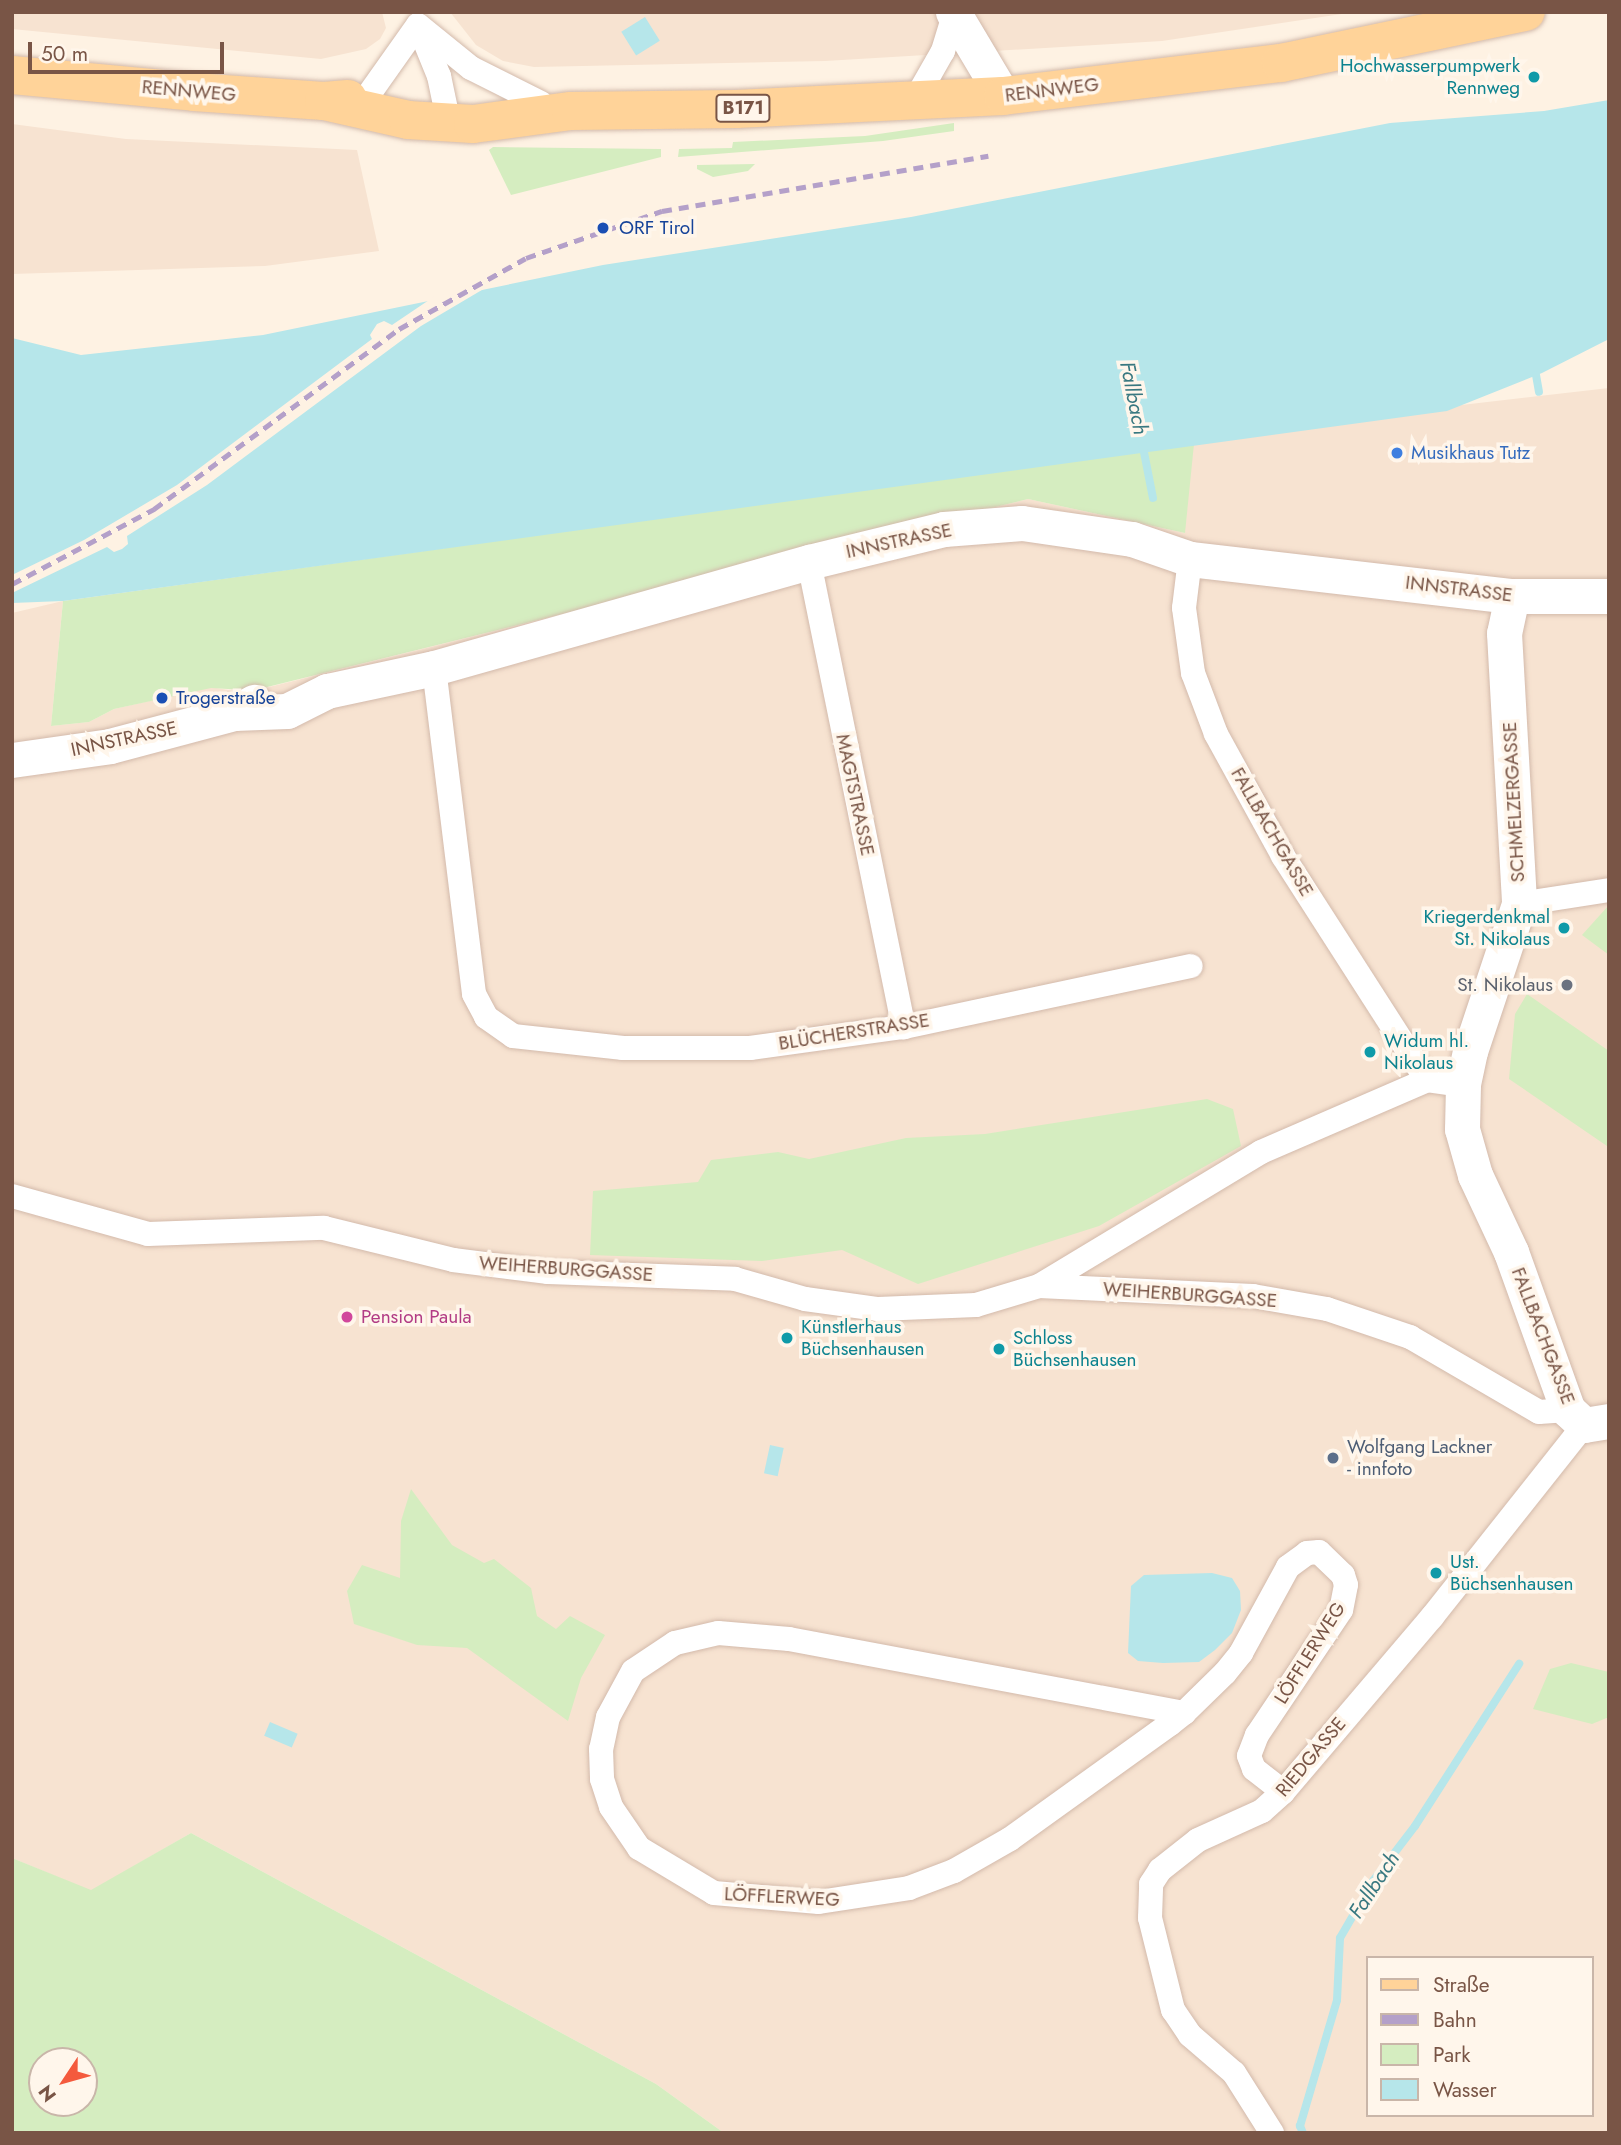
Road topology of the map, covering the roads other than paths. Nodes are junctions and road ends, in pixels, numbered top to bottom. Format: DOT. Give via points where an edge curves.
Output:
graph roads {
  1 [pos="1526,12"];
  2 [pos="954,13"];
  3 [pos="415,19"];
  4 [pos="12,75"];
  5 [pos="1003,96"];
  6 [pos="368,97"];
  7 [pos="915,100"];
  8 [pos="324,101"];
  9 [pos="556,107"];
  10 [pos="446,112"];
  11 [pos="1190,559"];
  12 [pos="808,562"];
  13 [pos="1512,596"];
  14 [pos="1609,596"];
  15 [pos="434,668"];
  16 [pos="12,760"];
  17 [pos="1609,890"];
  18 [pos="1519,904"];
  19 [pos="1191,966"];
  20 [pos="905,1027"];
  21 [pos="1427,1080"];
  22 [pos="1463,1084"];
  23 [pos="12,1196"];
  24 [pos="1039,1286"];
  25 [pos="1587,1419"];
  26 [pos="1184,1713"];
  27 [pos="1283,1792"];
  28 [pos="1272,2133"];
  1 -- 5 [label="main road, RENNWEG / B171" via="1281,63"];
  2 -- 5 [label="street"];
  2 -- 7 [label="street" via="943,51"];
  3 -- 6 [label="street"];
  3 -- 9 [label="street" via="471,68"];
  3 -- 10 [label="street"];
  4 -- 8 [label="main road, RENNWEG / B171"];
  5 -- 7 [label="main road, RENNWEG / B171"];
  6 -- 8 [label="main road, RENNWEG / B171"];
  6 -- 10 [label="main road, RENNWEG / B171"];
  7 -- 9 [label="main road, RENNWEG / B171"];
  8 -- 10 [label="main road, RENNWEG / B171" via="356,112"];
  9 -- 10 [label="main road, RENNWEG / B171"];
  11 -- 12 [label="street, INNSTRASSE" via="1132,539 1022,523 944,529"];
  11 -- 13 [label="street, INNSTRASSE"];
  11 -- 21 [label="street, FALLBACHGASSE" via="1184,608 1193,673 1216,734 1283,856"];
  12 -- 15 [label="street, INNSTRASSE"];
  12 -- 20 [label="street, MAGTSTRASSE"];
  13 -- 14 [label="street, INNSTRASSE"];
  13 -- 18 [label="street, SCHMELZERGASSE" via="1504,633"];
  15 -- 16 [label="street, INNSTRASSE" via="327,691 287,711 234,713 110,746"];
  15 -- 20 [label="street, BLÜCHERSTRASSE" via="474,994 486,1017 513,1036 624,1048 750,1048"];
  17 -- 18 [label="street"];
  18 -- 22 [label="street, SCHMELZERGASSE"];
  19 -- 20 [label="street, BLÜCHERSTRASSE"];
  21 -- 22 [label="street, WEIHERBURGGASSE"];
  21 -- 24 [label="street, WEIHERBURGGASSE" via="1261,1152"];
  22 -- 25 [label="street, FALLBACHGASSE" via="1462,1129 1475,1175"];
  23 -- 24 [label="street, WEIHERBURGGASSE" via="148,1234 324,1228 453,1260 548,1272 735,1279 805,1299 878,1309 976,1305"];
  24 -- 25 [label="street, WEIHERBURGGASSE" via="1253,1296 1326,1309 1410,1337 1539,1412"];
  25 -- 27 [label="street, RIEDGASSE" via="1433,1617"];
  26 -- 26 [label="street, LÖFFLERWEG" via="982,1856 931,1882 850,1900 728,1897 689,1881 639,1848 611,1807 602,1779 601,1749 608,1717 633,1671 675,1643 718,1633 789,1639"];
  26 -- 27 [label="street, LÖFFLERWEG" via="1241,1653 1296,1558 1319,1552 1329,1558 1346,1586 1341,1610 1257,1735 1249,1756 1254,1769"];
  27 -- 28 [label="street, RIEDGASSE" via="1262,1811 1198,1840 1160,1870 1149,1893 1150,1918 1173,2010 1190,2035 1234,2073"];
}
